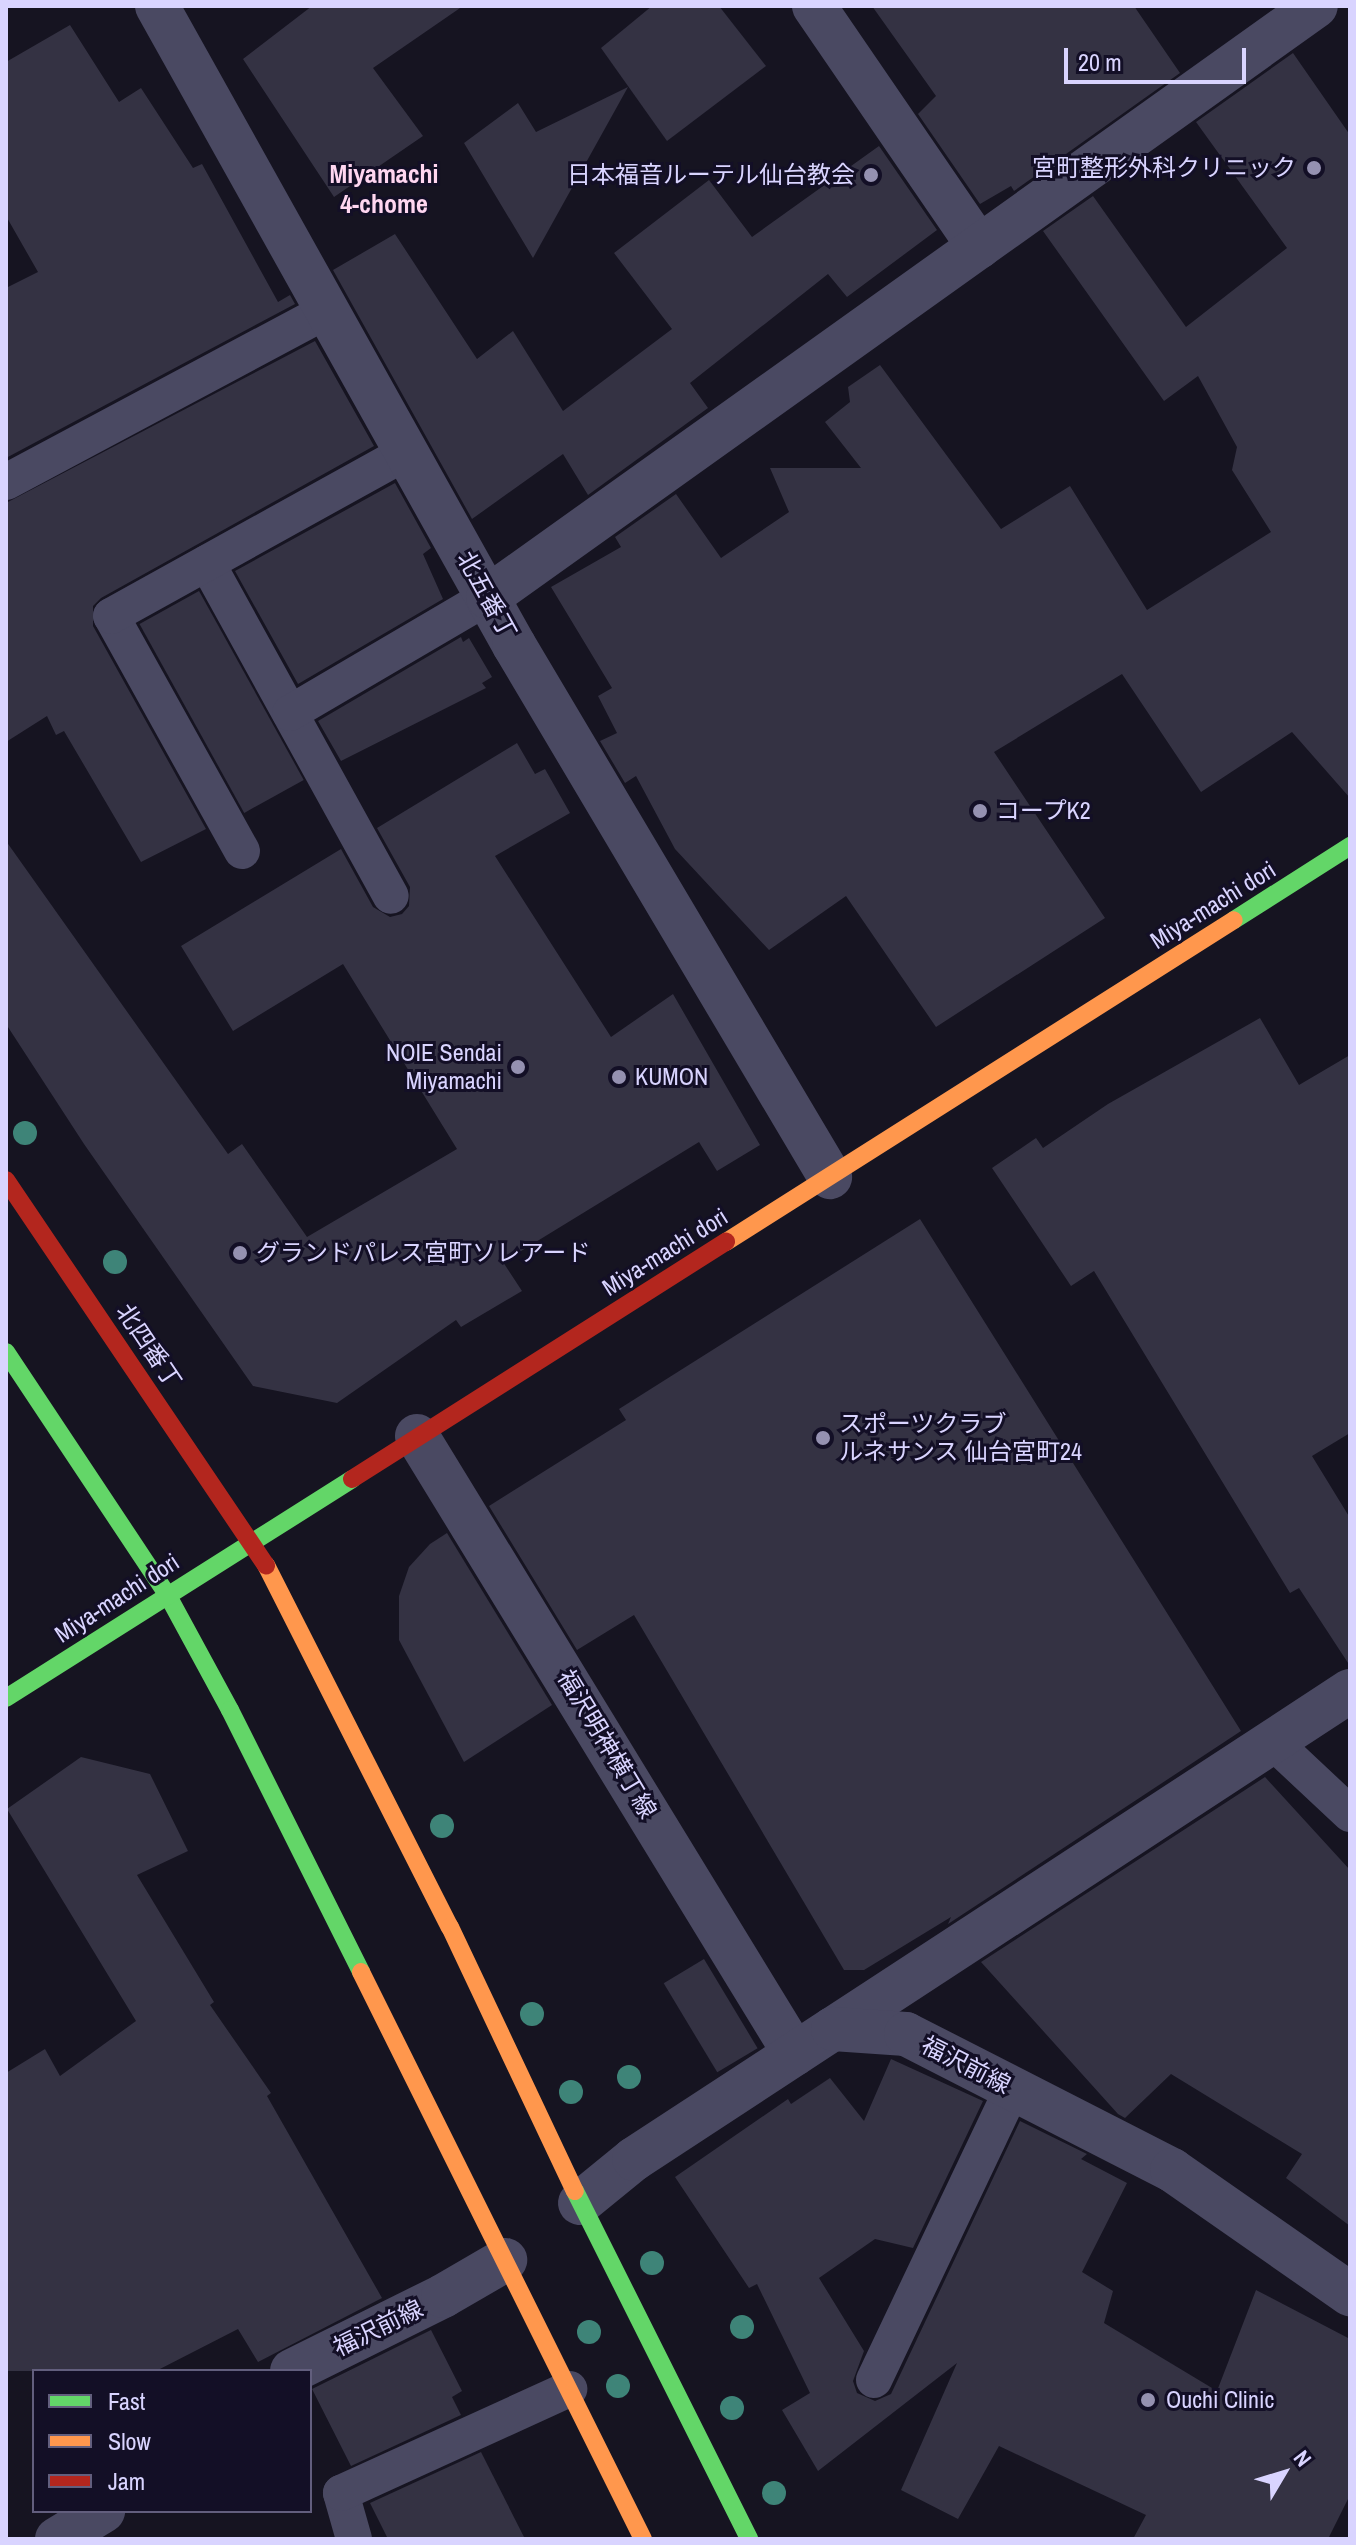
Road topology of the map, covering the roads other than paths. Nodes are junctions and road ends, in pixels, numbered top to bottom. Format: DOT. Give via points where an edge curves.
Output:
graph roads {
  1 [pos="157,6"];
  2 [pos="814,6"];
  3 [pos="1316,6"];
  4 [pos="979,247"];
  5 [pos="328,310"];
  6 [pos="407,452"];
  7 [pos="6,482"];
  8 [pos="207,563"];
  9 [pos="488,597"];
  10 [pos="290,713"];
  11 [pos="1350,846"];
  12 [pos="242,851"];
  13 [pos="391,896"];
  14 [pos="830,1177"];
  15 [pos="6,1180"];
  16 [pos="6,1352"];
  17 [pos="417,1436"];
  18 [pos="252,1540"];
  19 [pos="167,1594"];
  20 [pos="1350,1691"];
  21 [pos="6,1698"];
  22 [pos="1272,1741"];
  23 [pos="1350,1814"];
  24 [pos="833,2029"];
  25 [pos="795,2054"];
  26 [pos="1012,2089"];
  27 [pos="580,2203"];
  28 [pos="505,2260"];
  29 [pos="1350,2294"];
  30 [pos="296,2369"];
  31 [pos="874,2380"];
  32 [pos="569,2389"];
  33 [pos="100,2513"];
  34 [pos="636,2537"];
  35 [pos="57,2539"];
  36 [pos="354,2539"];
  37 [pos="749,2539"];
  1 -- 5 [label="street, 北五番丁"];
  2 -- 4 [label="street"];
  3 -- 4 [label="street"];
  4 -- 9 [label="street"];
  5 -- 6 [label="street, 北五番丁"];
  5 -- 7 [label="lane"];
  6 -- 8 [label="lane"];
  6 -- 9 [label="street, 北五番丁"];
  8 -- 10 [label="lane"];
  8 -- 12 [label="lane" via="111,616"];
  9 -- 10 [label="lane"];
  9 -- 14 [label="street, 北五番丁"];
  10 -- 13 [label="lane"];
  11 -- 14 [label="street, Miya-machi dori"];
  14 -- 17 [label="street, Miya-machi dori"];
  15 -- 18 [label="street, 北四番丁"];
  16 -- 19 [label="street"];
  17 -- 18 [label="street, Miya-machi dori"];
  17 -- 25 [label="street, 福沢明神横丁線"];
  18 -- 19 [label="street, Miya-machi dori"];
  18 -- 27 [label="street, 北四番丁" via="450,1927"];
  19 -- 21 [label="street, Miya-machi dori"];
  19 -- 28 [label="street"];
  20 -- 22 [label="street"];
  22 -- 23 [label="lane"];
  22 -- 24 [label="street"];
  24 -- 25 [label="street"];
  24 -- 26 [label="street, 福沢前線" via="906,2034"];
  25 -- 27 [label="street" via="634,2159"];
  26 -- 29 [label="street, 福沢前線" via="1172,2170"];
  26 -- 31 [label="lane"];
  27 -- 37 [label="street, 北四番丁"];
  28 -- 30 [label="street, 福沢前線"];
  28 -- 32 [label="street"];
  32 -- 34 [label="street"];
  32 -- 36 [label="lane" via="341,2493"];
  33 -- 35 [label="street"];
}
